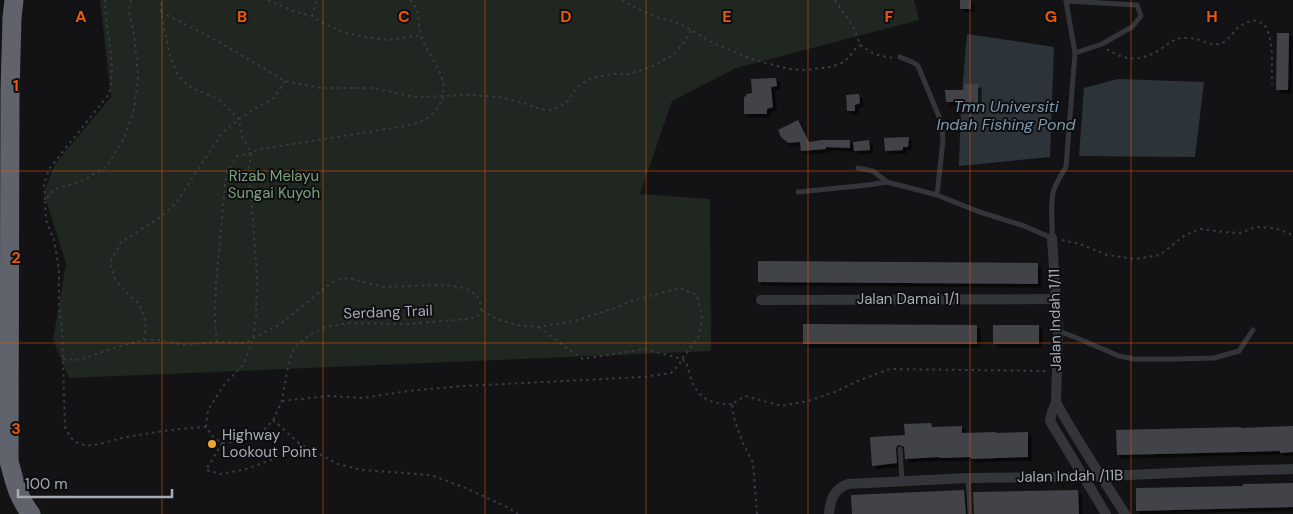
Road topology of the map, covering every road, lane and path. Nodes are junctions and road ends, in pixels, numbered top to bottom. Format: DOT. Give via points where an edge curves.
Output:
graph roads {
  1 [pos="14,0"];
  2 [pos="105,0"];
  3 [pos="131,0"];
  4 [pos="161,0"];
  5 [pos="268,0"];
  6 [pos="317,0"];
  7 [pos="410,0"];
  8 [pos="622,0"];
  9 [pos="835,0"];
  10 [pos="161,12"];
  11 [pos="312,16"];
  12 [pos="691,30"];
  13 [pos="421,35"];
  14 [pos="1102,44"];
  15 [pos="860,45"];
  16 [pos="1075,53"];
  17 [pos="900,58"];
  18 [pos="285,81"];
  19 [pos="1272,84"];
  20 [pos="444,95"];
  21 [pos="238,119"];
  22 [pos="251,153"];
  23 [pos="858,168"];
  24 [pos="886,182"];
  25 [pos="798,192"];
  26 [pos="937,195"];
  27 [pos="45,200"];
  28 [pos="1293,235"];
  29 [pos="1052,238"];
  30 [pos="1056,299"];
  31 [pos="761,300"];
  32 [pos="481,310"];
  33 [pos="539,327"];
  34 [pos="1253,330"];
  35 [pos="1058,331"];
  36 [pos="253,339"];
  37 [pos="144,340"];
  38 [pos="218,342"];
  39 [pos="63,359"];
  40 [pos="682,359"];
  41 [pos="1057,371"];
  42 [pos="282,401"];
  43 [pos="1056,402"];
  44 [pos="732,404"];
  45 [pos="272,420"];
  46 [pos="206,427"];
  47 [pos="222,442"];
  48 [pos="300,444"];
  49 [pos="900,449"];
  50 [pos="1293,470"];
  51 [pos="1102,476"];
  52 [pos="1083,477"];
  53 [pos="968,478"];
  54 [pos="902,482"];
  55 [pos="31,514"];
  56 [pos="518,514"];
  57 [pos="757,514"];
  58 [pos="829,514"];
  59 [pos="970,514"];
  60 [pos="1106,514"];
  61 [pos="1126,514"];
  1 -- 55 [label="highway" via="10,92 9,461 16,489"];
  2 -- 27 [label="path" via="112,59 109,94 49,169 44,184"];
  3 -- 27 [label="path" via="129,11 138,76 134,110 124,139 106,167 82,181 55,189"];
  4 -- 10 [label="path"];
  5 -- 11 [label="path"];
  6 -- 11 [label="path"];
  7 -- 13 [label="path" via="418,12"];
  8 -- 12 [label="path"];
  9 -- 15 [label="path" via="854,28"];
  10 -- 18 [label="path"];
  10 -- 21 [label="path" via="170,56 178,75 188,86 218,99"];
  11 -- 13 [label="path" via="326,25 365,38 387,40"];
  12 -- 15 [label="path" via="744,56 789,69 830,67 844,62"];
  12 -- 20 [label="path" via="673,56 628,74 591,78 577,87 566,103 553,110 500,97"];
  13 -- 20 [label="path" via="442,78"];
  14 -- 16 [label="lane"];
  14 -- 16 [label="lane" via="1132,27 1141,16 1137,5 1066,1"];
  14 -- 19 [label="path" via="1129,59 1144,57 1181,38 1195,38 1214,45 1222,43 1240,26 1252,20 1264,24 1270,32"];
  15 -- 17 [label="path" via="874,54"];
  16 -- 29 [label="lane" via="1066,167 1053,191"];
  17 -- 26 [label="lane" via="918,66 942,124"];
  18 -- 20 [label="path" via="321,88 372,88 416,97"];
  18 -- 21 [label="path" via="274,98"];
  20 -- 22 [label="path" via="438,109 424,120 406,126 258,149"];
  21 -- 22 [label="path" via="241,134"];
  21 -- 37 [label="path" via="222,133 176,203 162,216 121,242 110,263 115,279 140,305 146,323"];
  22 -- 36 [label="path" via="249,168 257,274"];
  22 -- 38 [label="path" via="237,156 226,174 216,282"];
  23 -- 24 [label="lane" via="873,171"];
  24 -- 25 [label="lane"];
  24 -- 26 [label="lane"];
  26 -- 29 [label="lane"];
  27 -- 39 [label="path" via="46,220 54,240 58,270"];
  28 -- 29 [label="path" via="1275,228 1256,226 1240,233 1201,229 1186,234 1160,255 1135,259 1107,255 1080,244"];
  29 -- 30 [label="street, Jalan Indah 1/11"];
  30 -- 31 [label="street, Jalan Damai 1/1"];
  30 -- 35 [label="street, Jalan Indah 1/11"];
  32 -- 33 [label="path" via="516,325"];
  32 -- 36 [label="path, Serdang Trail" via="480,301 467,289 453,286 384,287 340,279 282,323"];
  32 -- 42 [label="path, Serdang Trail" via="477,317 468,319 406,324 349,323 326,327 309,335 294,348"];
  33 -- 40 [label="path" via="583,359 645,348"];
  33 -- 40 [label="path" via="574,321 680,288 697,295 702,318 699,336"];
  34 -- 35 [label="lane" via="1239,351 1214,358 1176,359 1119,356"];
  35 -- 41 [label="street, Jalan Indah 1/11"];
  36 -- 38 [label="path" via="245,343"];
  36 -- 46 [label="path" via="244,364 222,386 208,410"];
  37 -- 38 [label="path" via="184,345"];
  37 -- 39 [label="path" via="79,360"];
  39 -- 46 [label="path" via="65,427 72,439 81,444"];
  40 -- 42 [label="path" via="671,373 642,377 464,386 364,398 329,396"];
  40 -- 44 [label="path" via="686,362 693,386 706,400"];
  41 -- 43 [label="street, Jalan Indah 1/11"];
  41 -- 44 [label="path" via="890,369 808,401 782,406 745,396"];
  42 -- 45 [label="path, Serdang Trail"];
  43 -- 51 [label="street"];
  43 -- 52 [label="street, Jalan Indah 1/11" via="1050,421"];
  44 -- 57 [label="path" via="742,441 754,463"];
  45 -- 47 [label="path, Serdang Trail" via="262,432 248,440"];
  45 -- 48 [label="path"];
  46 -- 47 [label="path" via="213,437"];
  47 -- 48 [label="path" via="206,470 221,474 246,469 279,457"];
  48 -- 56 [label="path" via="338,464 362,470 431,475 464,487"];
  49 -- 54 [label="lane"];
  50 -- 51 [label="street, Jalan Indah /11B"];
  51 -- 52 [label="street, Jalan Indah /11B"];
  51 -- 61 [label="street"];
  52 -- 53 [label="street, Jalan Indah /11B"];
  52 -- 60 [label="street, Jalan Indah 1/11"];
  53 -- 54 [label="street, Jalan Indah /11B"];
  53 -- 59 [label="lane"];
  54 -- 58 [label="street, Jalan Indah /11B" via="841,486 836,490"];
}
